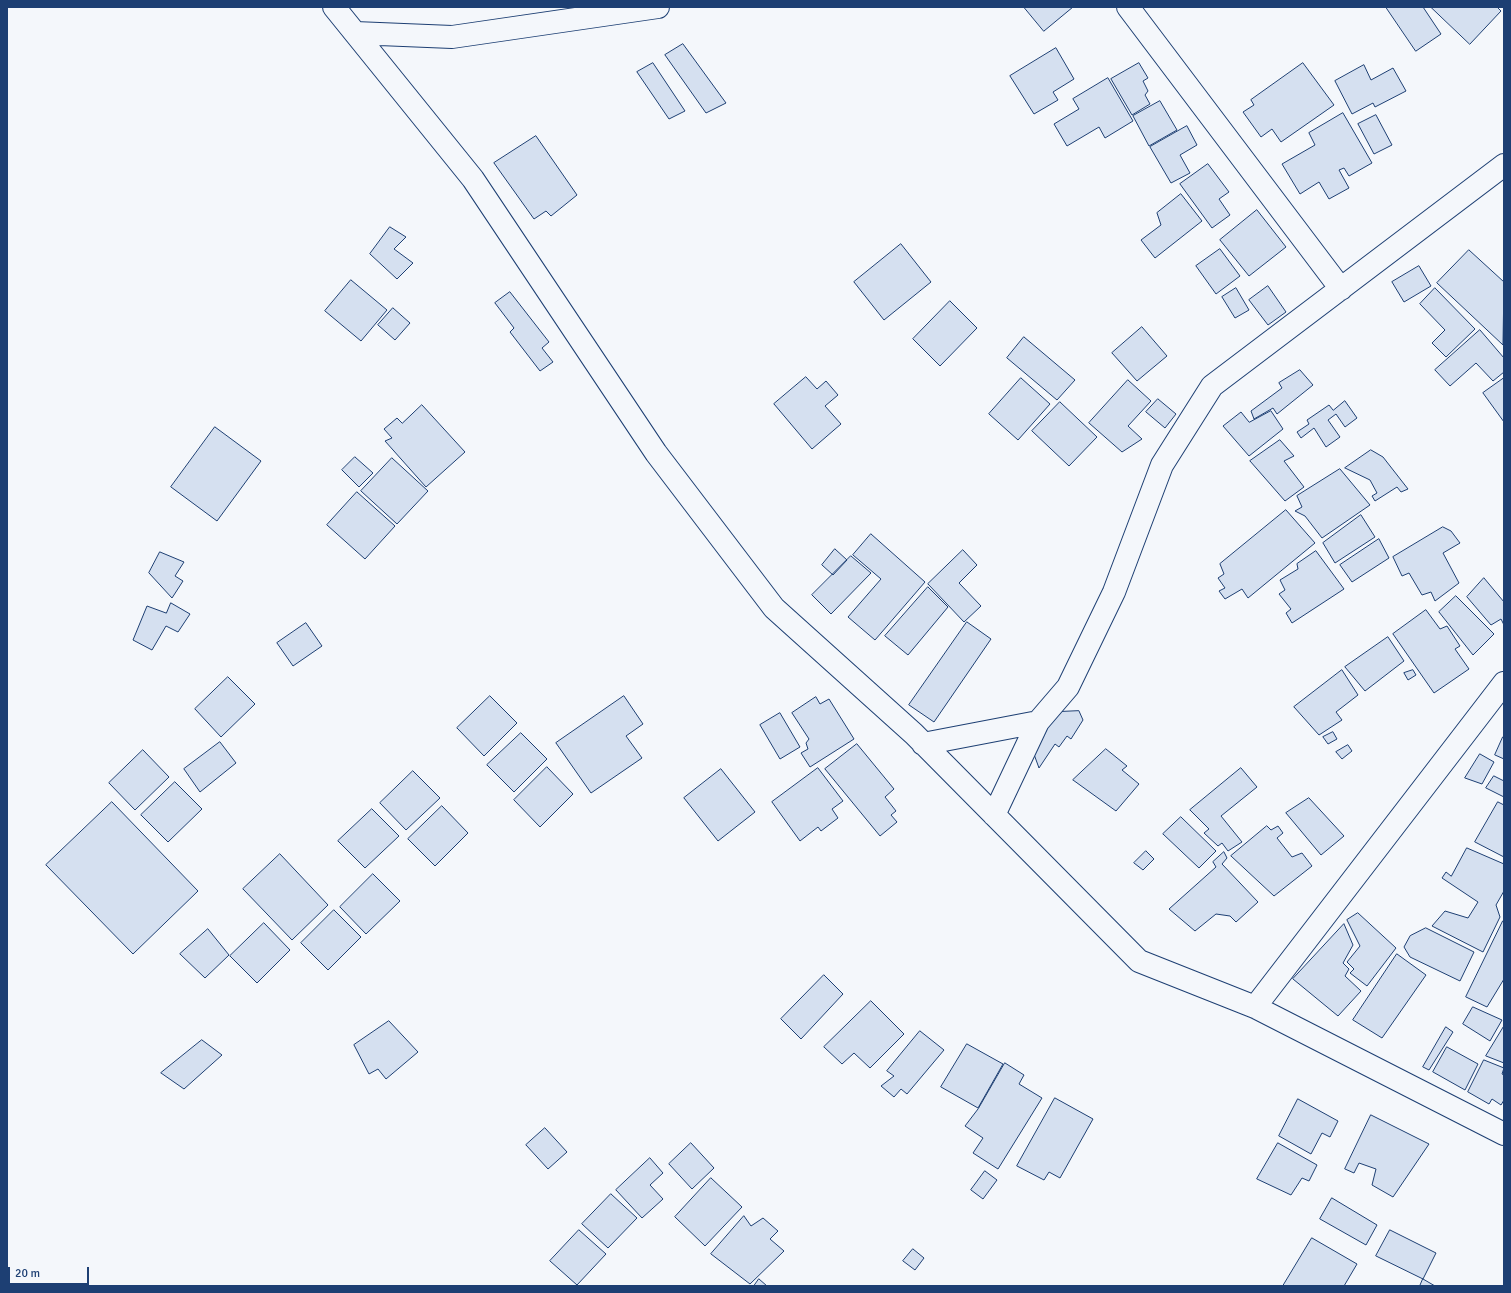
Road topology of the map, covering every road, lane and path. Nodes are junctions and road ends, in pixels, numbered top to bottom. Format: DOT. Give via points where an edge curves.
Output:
graph roads {
  1 [pos="334,7"];
  2 [pos="658,7"];
  3 [pos="1128,7"];
  4 [pos="356,33"];
  5 [pos="1504,164"];
  6 [pos="1341,289"];
  7 [pos="1504,683"];
  8 [pos="1038,722"];
  9 [pos="923,744"];
  10 [pos="994,814"];
  11 [pos="1255,1007"];
  12 [pos="1504,1134"];
  1 -- 4 [label="street"];
  2 -- 4 [label="street" via="452,37"];
  3 -- 6 [label="street"];
  4 -- 9 [label="street" via="473,179 656,453 774,608"];
  5 -- 6 [label="street"];
  6 -- 8 [label="street" via="1212,386 1162,466 1114,592 1068,687"];
  7 -- 11 [label="street"];
  8 -- 9 [label="street"];
  8 -- 10 [label="street"];
  9 -- 10 [label="street"];
  10 -- 11 [label="street" via="1139,961"];
  11 -- 12 [label="street"];
}
